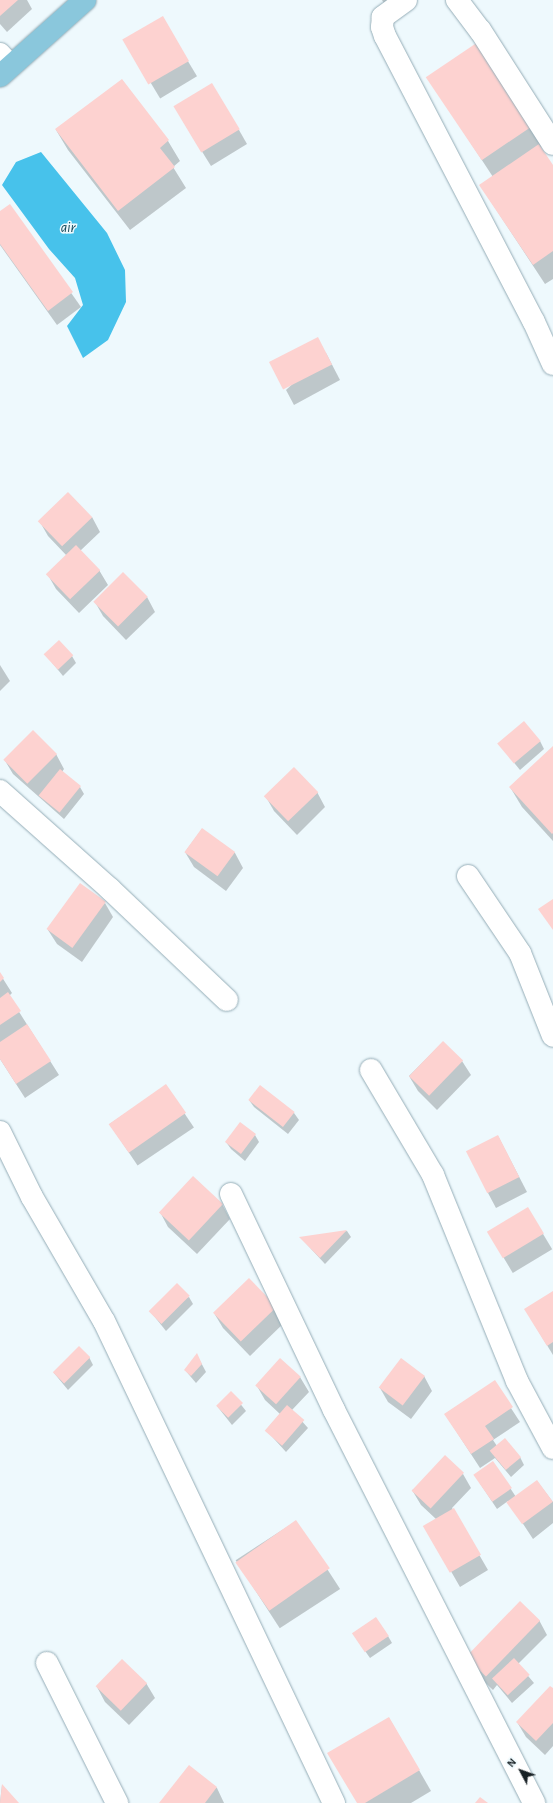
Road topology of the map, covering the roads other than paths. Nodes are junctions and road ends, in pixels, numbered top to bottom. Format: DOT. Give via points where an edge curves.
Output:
graph roads {
  1 [pos="85,0"];
  2 [pos="406,0"];
  3 [pos="457,0"];
  4 [pos="3,65"];
  5 [pos="553,144"];
  6 [pos="553,364"];
  7 [pos="0,791"];
  8 [pos="468,876"];
  9 [pos="227,1000"];
  10 [pos="553,1036"];
  11 [pos="371,1070"];
  12 [pos="0,1132"];
  13 [pos="231,1194"];
  14 [pos="553,1448"];
  15 [pos="48,1663"];
  16 [pos="118,1803"];
  17 [pos="334,1803"];
  18 [pos="534,1803"];
  1 -- 4 [label="main road"];
  2 -- 6 [label="street" via="384,17 382,27 385,36 534,322"];
  3 -- 5 [label="street" via="480,30"];
  7 -- 9 [label="street" via="110,889"];
  8 -- 10 [label="street" via="520,953"];
  11 -- 14 [label="street" via="433,1175 517,1381"];
  12 -- 17 [label="street" via="32,1197 104,1321"];
  13 -- 18 [label="street" via="334,1410"];
  15 -- 16 [label="street"];
}
